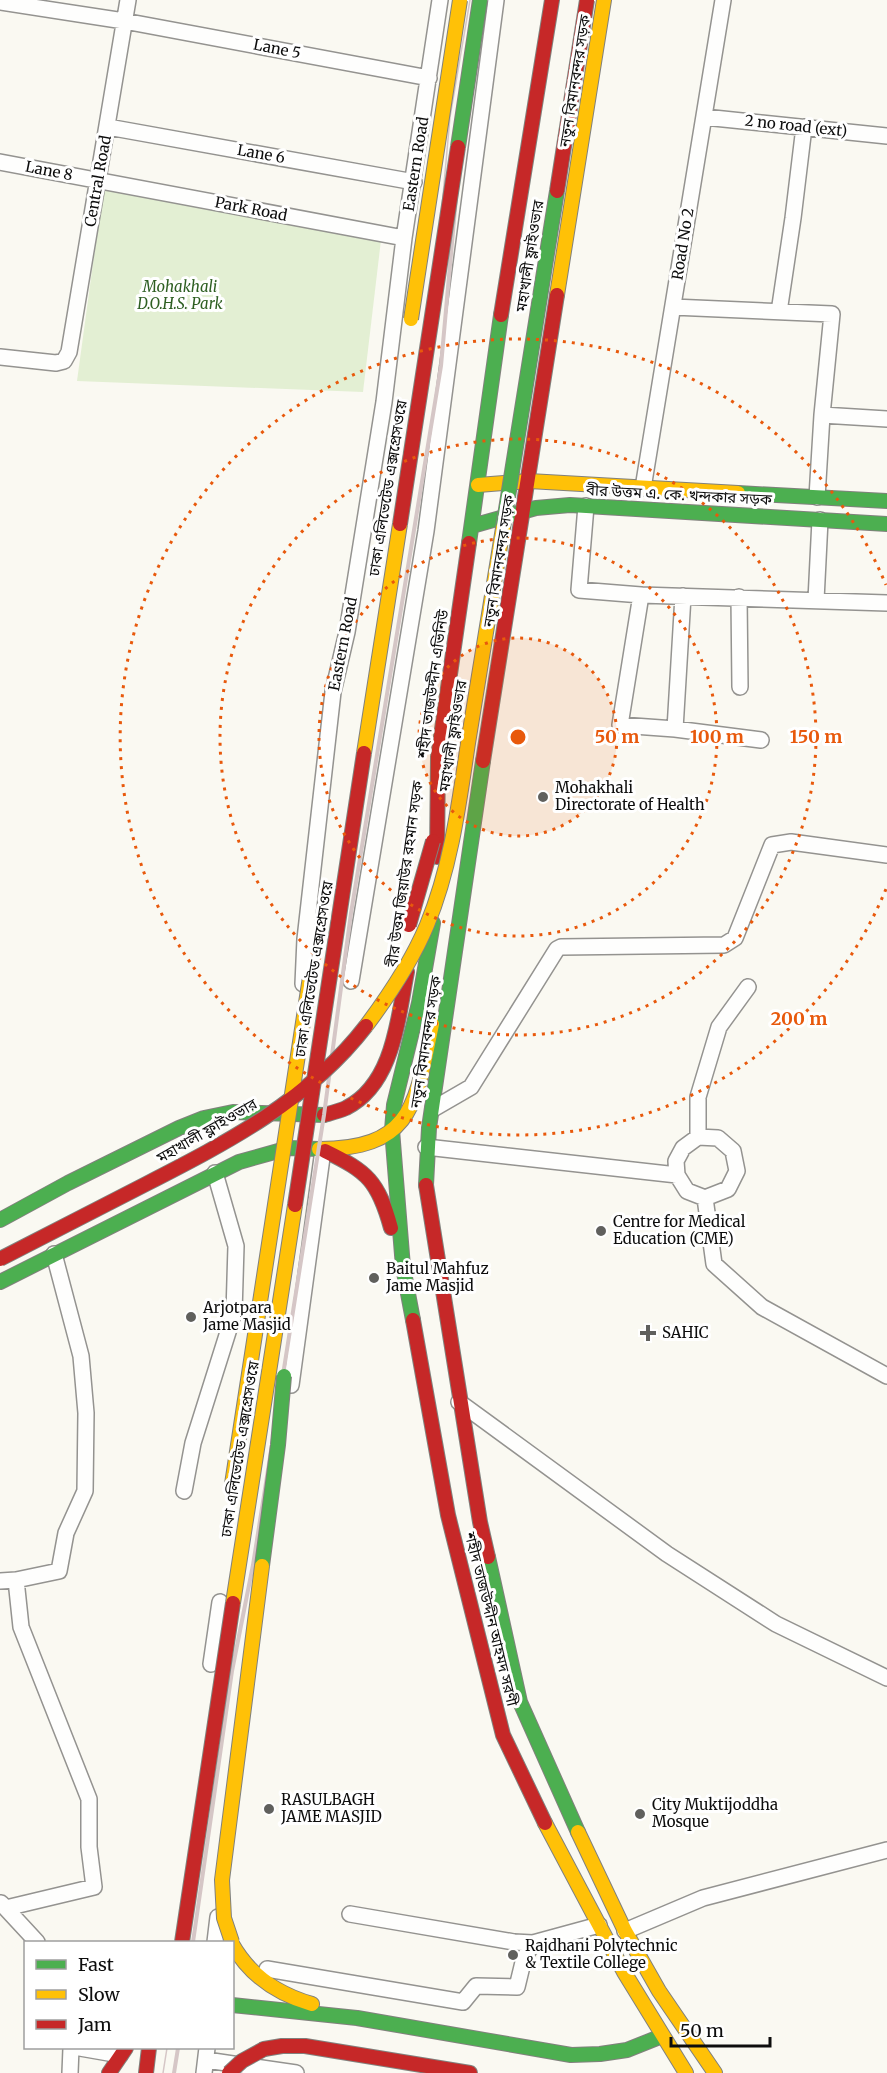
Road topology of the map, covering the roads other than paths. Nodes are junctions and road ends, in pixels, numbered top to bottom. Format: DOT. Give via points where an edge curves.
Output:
graph roads {
  1 [pos="128,0"];
  2 [pos="440,0"];
  3 [pos="460,0"];
  4 [pos="480,0"];
  5 [pos="496,0"];
  6 [pos="552,0"];
  7 [pos="587,0"];
  8 [pos="604,0"];
  9 [pos="723,0"];
  10 [pos="0,2"];
  11 [pos="124,21"];
  12 [pos="429,78"];
  13 [pos="704,117"];
  14 [pos="108,127"];
  15 [pos="804,127"];
  16 [pos="887,136"];
  17 [pos="0,162"];
  18 [pos="97,181"];
  19 [pos="414,182"];
  20 [pos="404,238"];
  21 [pos="673,307"];
  22 [pos="779,312"];
  23 [pos="410,330"];
  24 [pos="0,357"];
  25 [pos="822,415"];
  26 [pos="887,419"];
  27 [pos="495,468"];
  28 [pos="529,481"];
  29 [pos="478,485"];
  30 [pos="643,488"];
  31 [pos="817,497"];
  32 [pos="887,501"];
  33 [pos="586,506"];
  34 [pos="524,511"];
  35 [pos="820,520"];
  36 [pos="887,524"];
  37 [pos="472,526"];
  38 [pos="484,538"];
  39 [pos="480,562"];
  40 [pos="641,595"];
  41 [pos="683,596"];
  42 [pos="739,597"];
  43 [pos="816,600"];
  44 [pos="887,603"];
  45 [pos="740,687"];
  46 [pos="675,729"];
  47 [pos="761,740"];
  48 [pos="438,757"];
  49 [pos="887,855"];
  50 [pos="327,872"];
  51 [pos="467,874"];
  52 [pos="401,941"];
  53 [pos="351,981"];
  54 [pos="748,987"];
  55 [pos="338,1032"];
  56 [pos="279,1089"];
  57 [pos="262,1102"];
  58 [pos="433,1109"];
  59 [pos="297,1113"];
  60 [pos="217,1130"];
  61 [pos="392,1130"];
  62 [pos="698,1137"];
  63 [pos="300,1147"];
  64 [pos="426,1147"];
  65 [pos="321,1150"];
  66 [pos="215,1173"];
  67 [pos="677,1175"];
  68 [pos="705,1198"];
  69 [pos="0,1220"];
  70 [pos="54,1254"];
  71 [pos="0,1258"];
  72 [pos="403,1267"];
  73 [pos="16,1272"];
  74 [pos="0,1281"];
  75 [pos="283,1284"];
  76 [pos="887,1376"];
  77 [pos="459,1402"];
  78 [pos="184,1491"];
  79 [pos="231,1493"];
  80 [pos="8,1580"];
  81 [pos="217,1588"];
  82 [pos="205,1671"];
  83 [pos="887,1678"];
  84 [pos="887,1850"];
  85 [pos="3,1906"];
  86 [pos="350,1914"];
  87 [pos="599,1925"];
  88 [pos="625,1930"];
  89 [pos="36,1941"];
  90 [pos="169,1941"];
  91 [pos="182,1941"];
  92 [pos="215,1941"];
  93 [pos="231,1941"];
  94 [pos="533,1943"];
  95 [pos="234,1946"];
  96 [pos="267,1969"];
  97 [pos="234,2005"];
  98 [pos="357,2018"];
  99 [pos="662,2036"];
  100 [pos="71,2049"];
  101 [pos="94,2049"];
  102 [pos="148,2049"];
  103 [pos="123,2051"];
  104 [pos="206,2060"];
  105 [pos="70,2073"];
  106 [pos="108,2073"];
  107 [pos="144,2073"];
  108 [pos="229,2073"];
  109 [pos="296,2073"];
  110 [pos="470,2073"];
  111 [pos="686,2073"];
  112 [pos="715,2073"];
  1 -- 11 [label="street, Central Road"];
  2 -- 12 [label="street, Eastern Road"];
  3 -- 23 [label="main road, bridge"];
  4 -- 75 [label="main road, ঢাকা এলিভেটেড এক্সপ্রেসওয়ে, bridge"];
  5 -- 53 [label="street" via="426,531"];
  6 -- 29 [label="main road" via="508,267"];
  7 -- 71 [label="main road, মহাখালী ফ্লাইওভার, bridge" via="459,802 442,886 427,927 406,968 375,1012 312,1084 221,1145"];
  8 -- 28 [label="main road, নতুন বিমানবন্দর সড়ক"];
  9 -- 13 [label="street, Road No 2"];
  10 -- 11 [label="street, Lane 5"];
  11 -- 12 [label="street, Lane 5"];
  11 -- 14 [label="street, Central Road"];
  12 -- 19 [label="street, Eastern Road"];
  13 -- 15 [label="street, 2 no road (ext)"];
  13 -- 21 [label="street, Road No 2"];
  14 -- 18 [label="street, Central Road"];
  14 -- 19 [label="street, Lane 6"];
  15 -- 16 [label="street, 2 no road (ext)"];
  15 -- 22 [label="street"];
  17 -- 18 [label="street, Lane 8"];
  18 -- 20 [label="street, Park Road"];
  18 -- 24 [label="street, Central Road" via="69,352 64,361 56,363"];
  19 -- 20 [label="street, Eastern Road"];
  20 -- 59 [label="street, Eastern Road" via="380,425 333,692 305,939"];
  21 -- 22 [label="street"];
  21 -- 30 [label="street, Road No 2"];
  22 -- 25 [label="street" via="832,314"];
  25 -- 26 [label="street"];
  25 -- 31 [label="street"];
  27 -- 38 [label="main road"];
  28 -- 29 [label="main road, বীর উত্তম এ. কে. খন্দকার সড়ক"];
  28 -- 30 [label="main road, বীর উত্তম এ. কে. খন্দকার সড়ক"];
  28 -- 34 [label="main road, নতুন বিমানবন্দর সড়ক"];
  29 -- 37 [label="main road"];
  30 -- 31 [label="main road, বীর উত্তম এ. কে. খন্দকার সড়ক"];
  31 -- 32 [label="main road, বীর উত্তম এ. কে. খন্দকার সড়ক"];
  33 -- 34 [label="main road, বীর উত্তম এ. কে. খন্দকার সড়ক"];
  33 -- 35 [label="main road, বীর উত্তম এ. কে. খন্দকার সড়ক"];
  33 -- 40 [label="street" via="579,590"];
  34 -- 37 [label="main road, বীর উত্তম এ. কে. খন্দকার সড়ক"];
  34 -- 51 [label="main road, নতুন বিমানবন্দর সড়ক"];
  35 -- 36 [label="main road, বীর উত্তম এ. কে. খন্দকার সড়ক"];
  35 -- 43 [label="street"];
  37 -- 48 [label="main road, শহীদ তাজউদ্দীন এভিনিউ"];
  39 -- 52 [label="main road, মহাখালী ফ্লাইওভার, bridge" via="435,832"];
  40 -- 41 [label="street"];
  40 -- 46 [label="street" via="620,725"];
  41 -- 42 [label="street"];
  41 -- 46 [label="street"];
  42 -- 43 [label="street"];
  42 -- 45 [label="street"];
  43 -- 44 [label="street"];
  46 -- 47 [label="street"];
  48 -- 59 [label="main road, বীর উত্তম জিয়াউর রহমান সড়ক" via="414,941 383,1069 370,1091 356,1104 324,1115"];
  48 -- 61 [label="main road, শহীদ তাজউদ্দীন এভিনিউ" via="437,881 431,942 394,1105"];
  49 -- 58 [label="street" via="791,842 771,845 735,938 724,945 557,949 471,1087"];
  50 -- 79 [label="main road, ঢাকা এলিভেটেড এক্সপ্রেসওয়ে, bridge"];
  51 -- 58 [label="main road, নতুন বিমানবন্দর সড়ক"];
  51 -- 61 [label="main road" via="454,913 416,1093 405,1118"];
  54 -- 62 [label="street" via="719,1027 698,1097"];
  55 -- 56 [label="main road, bridge"];
  57 -- 60 [label="main road, মহাখালী ফ্লাইওভার"];
  58 -- 64 [label="main road, নতুন বিমানবন্দর সড়ক"];
  59 -- 69 [label="main road, বীর উত্তম জিয়াউর রহমান সড়ক" via="233,1112 204,1118"];
  61 -- 65 [label="main road" via="358,1146"];
  61 -- 72 [label="main road, শহীদ তাজউদ্দীন আহমদ সরণী"];
  62 -- 67 [label="street" via="682,1148 676,1161"];
  62 -- 68 [label="street" via="718,1138 733,1151 737,1171 728,1189"];
  63 -- 65 [label="main road"];
  63 -- 66 [label="main road" via="264,1152"];
  63 -- 90 [label="street" via="214,1638 196,1797"];
  64 -- 67 [label="street"];
  64 -- 77 [label="main road, শহীদ তাজউদ্দীন আহমদ সরণী" via="427,1200"];
  65 -- 72 [label="main road" via="364,1171 374,1183 386,1208"];
  65 -- 92 [label="street"];
  66 -- 70 [label="main road"];
  66 -- 78 [label="street" via="236,1246 234,1313 193,1443"];
  67 -- 68 [label="street" via="687,1191"];
  68 -- 76 [label="street" via="714,1264 762,1307"];
  70 -- 73 [label="main road"];
  70 -- 80 [label="street" via="81,1356 86,1413 85,1491 66,1533 59,1571"];
  71 -- 73 [label="street"];
  72 -- 87 [label="main road, শহীদ তাজউদ্দীন আহমদ সরণী" via="448,1515 503,1735"];
  73 -- 74 [label="main road"];
  75 -- 91 [label="main road, ঢাকা এলিভেটেড এক্সপ্রেসওয়ে, bridge"];
  75 -- 93 [label="main road, bridge" via="286,1313 282,1403 222,1880 224,1918"];
  77 -- 83 [label="street" via="667,1554 776,1624"];
  77 -- 88 [label="main road, শহীদ তাজউদ্দীন আহমদ সরণী" via="480,1522 520,1702"];
  80 -- 85 [label="street" via="21,1627 88,1799 88,1847 94,1887"];
  81 -- 82 [label="main road"];
  84 -- 88 [label="street" via="703,1898"];
  85 -- 89 [label="street"];
  86 -- 94 [label="street"];
  87 -- 94 [label="street"];
  87 -- 99 [label="main road, শহীদ তাজউদ্দীন আহমদ সরণী"];
  88 -- 112 [label="main road, শহীদ তাজউদ্দীন আহমদ সরণী" via="659,1991"];
  94 -- 96 [label="street" via="524,1958 517,1987 476,1986 463,2002"];
  95 -- 98 [label="main road" via="249,1970 270,1987 299,2001"];
  97 -- 98 [label="main road"];
  98 -- 99 [label="main road" via="571,2055 627,2050"];
  99 -- 111 [label="main road, শহীদ তাজউদ্দীন আহমদ সরণী"];
  100 -- 105 [label="street"];
  101 -- 103 [label="street"];
  102 -- 107 [label="street"];
  103 -- 106 [label="main road"];
  104 -- 109 [label="street"];
  108 -- 110 [label="main road, bridge" via="264,2049 282,2046 305,2046"];
}
